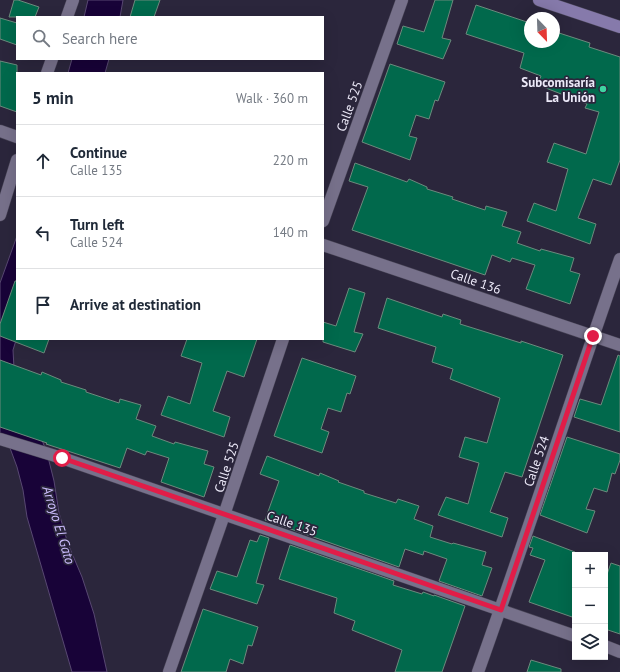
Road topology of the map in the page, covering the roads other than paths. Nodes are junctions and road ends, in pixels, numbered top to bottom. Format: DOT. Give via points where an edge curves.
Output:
graph roads {
  1 [pos="73,0"];
  2 [pos="402,0"];
  3 [pos="539,0"];
  4 [pos="67,16"];
  5 [pos="620,27"];
  6 [pos="52,60"];
  7 [pos="47,72"];
  8 [pos="0,131"];
  9 [pos="16,137"];
  10 [pos="16,163"];
  11 [pos="0,215"];
  12 [pos="324,218"];
  13 [pos="324,244"];
  14 [pos="620,259"];
  15 [pos="593,336"];
  16 [pos="283,340"];
  17 [pos="620,345"];
  18 [pos="0,439"];
  19 [pos="224,515"];
  20 [pos="501,610"];
  21 [pos="572,635"];
  22 [pos="608,647"];
  23 [pos="620,652"];
  24 [pos="169,672"];
  25 [pos="478,672"];
  1 -- 4 [label="street"];
  2 -- 12 [label="street, Calle 525"];
  3 -- 5 [label="street"];
  6 -- 7 [label="street"];
  8 -- 9 [label="street"];
  10 -- 11 [label="street"];
  13 -- 15 [label="street, Calle 136"];
  14 -- 15 [label="street, Calle 524"];
  15 -- 17 [label="street, Calle 136"];
  15 -- 20 [label="street, Calle 524"];
  16 -- 19 [label="street, Calle 525"];
  18 -- 19 [label="street, Calle 135"];
  19 -- 20 [label="street, Calle 135"];
  19 -- 24 [label="street, Calle 525"];
  20 -- 21 [label="street, Calle 135"];
  20 -- 25 [label="street, Calle 524"];
  22 -- 23 [label="street"];
}
